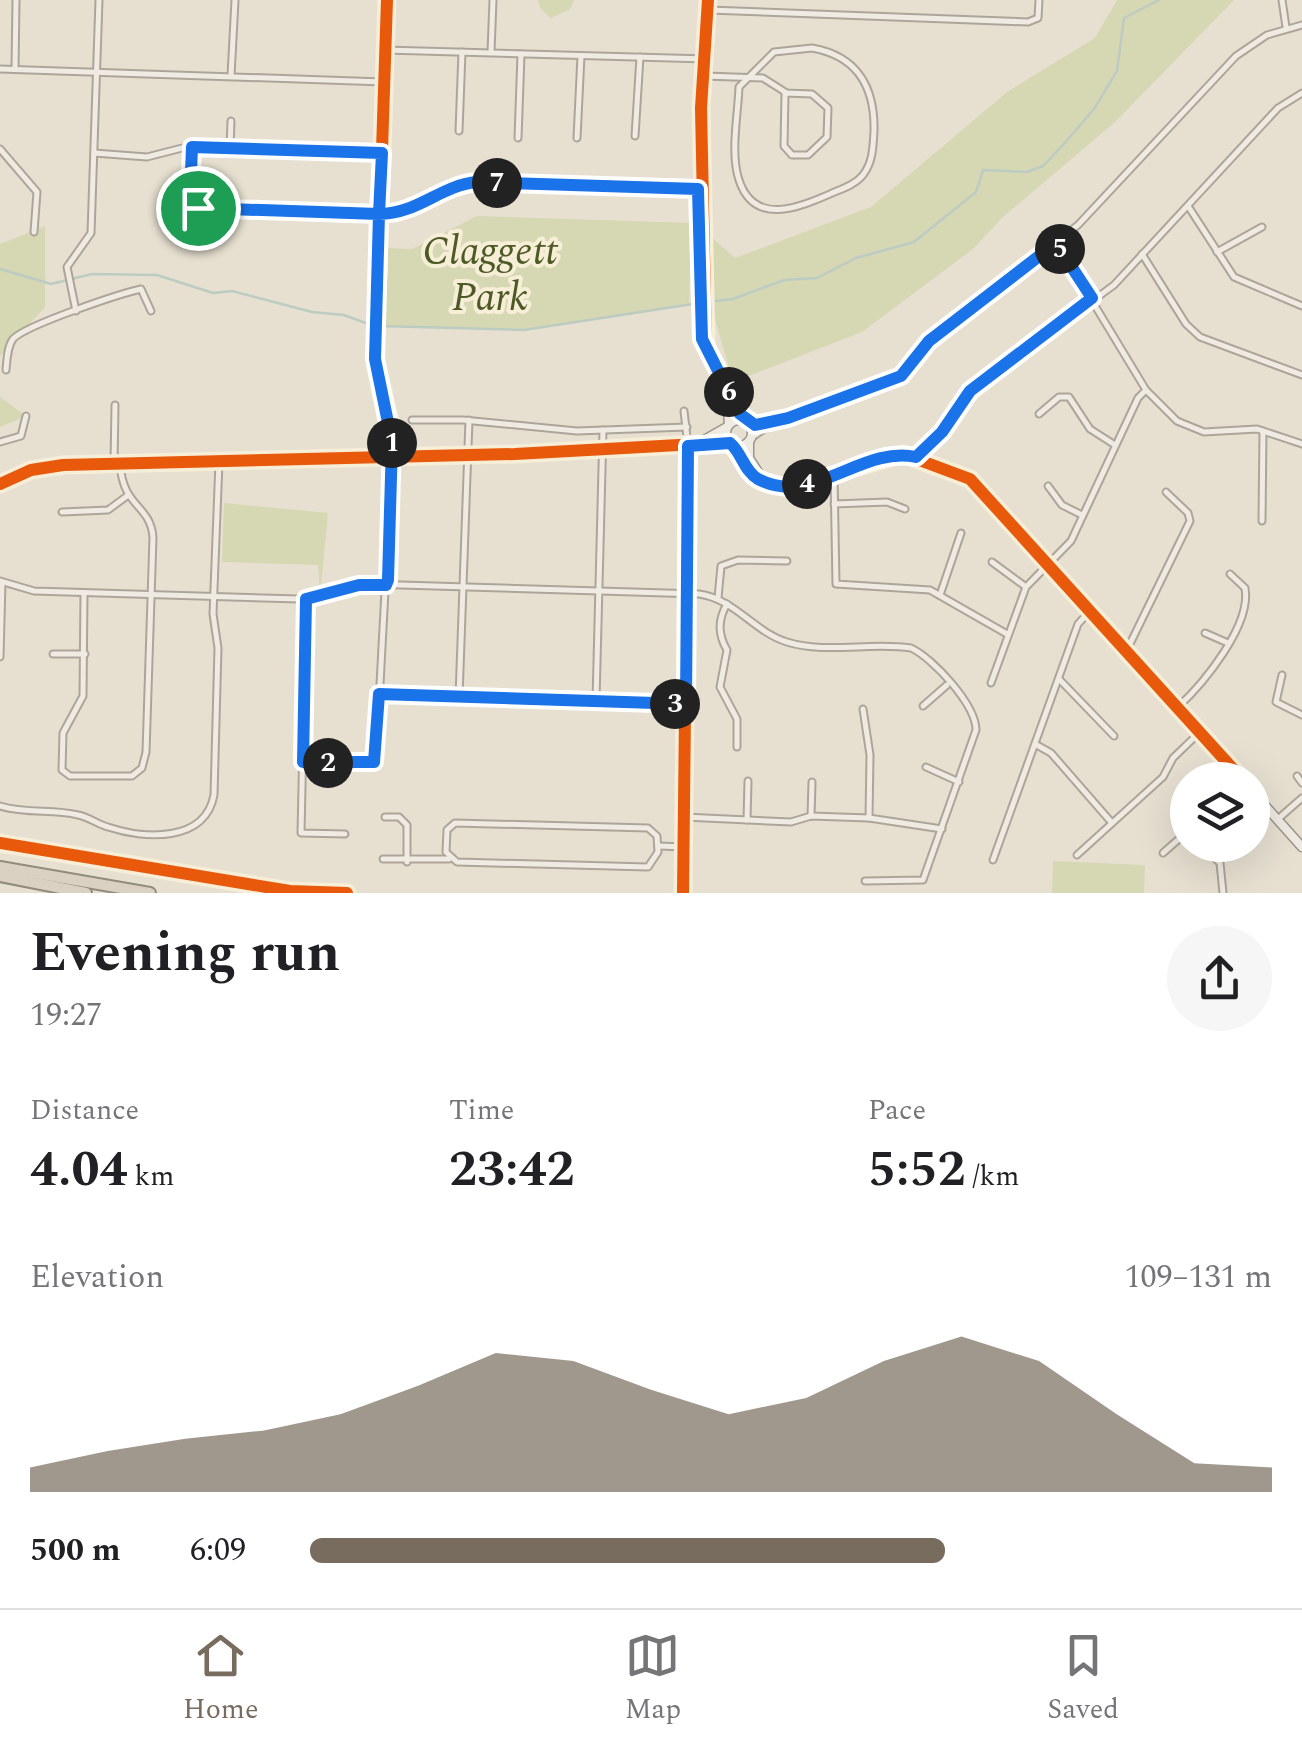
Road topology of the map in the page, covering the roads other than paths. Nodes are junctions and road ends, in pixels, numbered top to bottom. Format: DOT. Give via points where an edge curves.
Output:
graph roads {
  1 [pos="16,0"];
  2 [pos="100,0"];
  3 [pos="234,0"];
  4 [pos="375,0"];
  5 [pos="387,0"];
  6 [pos="493,0"];
  7 [pos="1039,0"];
  8 [pos="1282,0"];
  9 [pos="708,5"];
  10 [pos="1302,26"];
  11 [pos="1286,28"];
  12 [pos="385,50"];
  13 [pos="462,52"];
  14 [pos="492,52"];
  15 [pos="521,54"];
  16 [pos="581,56"];
  17 [pos="640,57"];
  18 [pos="706,59"];
  19 [pos="0,69"];
  20 [pos="15,69"];
  21 [pos="97,72"];
  22 [pos="232,76"];
  23 [pos="706,76"];
  24 [pos="746,77"];
  25 [pos="384,82"];
  26 [pos="785,93"];
  27 [pos="1302,93"];
  28 [pos="231,120"];
  29 [pos="459,131"];
  30 [pos="635,136"];
  31 [pos="518,138"];
  32 [pos="577,138"];
  33 [pos="192,147"];
  34 [pos="230,148"];
  35 [pos="0,149"];
  36 [pos="94,153"];
  37 [pos="382,153"];
  38 [pos="701,189"];
  39 [pos="1188,206"];
  40 [pos="379,214"];
  41 [pos="1262,227"];
  42 [pos="34,232"];
  43 [pos="1056,243"];
  44 [pos="1217,252"];
  45 [pos="1142,254"];
  46 [pos="1092,298"];
  47 [pos="1302,306"];
  48 [pos="151,310"];
  49 [pos="76,311"];
  50 [pos="6,370"];
  51 [pos="1302,375"];
  52 [pos="726,390"];
  53 [pos="1146,390"];
  54 [pos="115,405"];
  55 [pos="684,411"];
  56 [pos="1039,414"];
  57 [pos="26,416"];
  58 [pos="412,420"];
  59 [pos="468,420"];
  60 [pos="746,422"];
  61 [pos="773,423"];
  62 [pos="687,426"];
  63 [pos="728,426"];
  64 [pos="603,430"];
  65 [pos="1263,430"];
  66 [pos="750,440"];
  67 [pos="0,442"];
  68 [pos="732,444"];
  69 [pos="1302,444"];
  70 [pos="693,445"];
  71 [pos="1116,445"];
  72 [pos="604,450"];
  73 [pos="466,456"];
  74 [pos="916,457"];
  75 [pos="392,458"];
  76 [pos="220,462"];
  77 [pos="117,464"];
  78 [pos="834,475"];
  79 [pos="763,480"];
  80 [pos="0,484"];
  81 [pos="1048,486"];
  82 [pos="1166,492"];
  83 [pos="126,496"];
  84 [pos="833,504"];
  85 [pos="904,509"];
  86 [pos="62,512"];
  87 [pos="1082,515"];
  88 [pos="1262,521"];
  89 [pos="961,533"];
  90 [pos="787,561"];
  91 [pos="992,562"];
  92 [pos="1050,563"];
  93 [pos="1230,574"];
  94 [pos="1,581"];
  95 [pos="386,585"];
  96 [pos="1026,587"];
  97 [pos="462,588"];
  98 [pos="84,592"];
  99 [pos="600,592"];
  100 [pos="688,594"];
  101 [pos="151,595"];
  102 [pos="940,595"];
  103 [pos="214,596"];
  104 [pos="718,598"];
  105 [pos="306,599"];
  106 [pos="727,604"];
  107 [pos="1091,610"];
  108 [pos="1205,633"];
  109 [pos="1008,634"];
  110 [pos="1228,643"];
  111 [pos="1127,650"];
  112 [pos="0,652"];
  113 [pos="54,654"];
  114 [pos="85,654"];
  115 [pos="1282,675"];
  116 [pos="1059,679"];
  117 [pos="990,683"];
  118 [pos="948,684"];
  119 [pos="379,694"];
  120 [pos="459,697"];
  121 [pos="596,702"];
  122 [pos="686,704"];
  123 [pos="923,706"];
  124 [pos="863,708"];
  125 [pos="1178,708"];
  126 [pos="1302,715"];
  127 [pos="1200,732"];
  128 [pos="1114,736"];
  129 [pos="1035,744"];
  130 [pos="738,747"];
  131 [pos="303,762"];
  132 [pos="1226,762"];
  133 [pos="926,767"];
  134 [pos="1297,776"];
  135 [pos="748,781"];
  136 [pos="812,782"];
  137 [pos="959,782"];
  138 [pos="1302,782"];
  139 [pos="1302,798"];
  140 [pos="0,806"];
  141 [pos="1270,810"];
  142 [pos="386,816"];
  143 [pos="811,816"];
  144 [pos="684,817"];
  145 [pos="869,818"];
  146 [pos="1278,819"];
  147 [pos="747,820"];
  148 [pos="1112,823"];
  149 [pos="942,829"];
  150 [pos="345,834"];
  151 [pos="659,846"];
  152 [pos="1302,846"];
  153 [pos="684,847"];
  154 [pos="1170,847"];
  155 [pos="1163,853"];
  156 [pos="1078,855"];
  157 [pos="382,859"];
  158 [pos="449,859"];
  159 [pos="993,860"];
  160 [pos="407,862"];
  161 [pos="1219,862"];
  162 [pos="0,867"];
  163 [pos="0,876"];
  164 [pos="864,881"];
  165 [pos="86,893"];
  166 [pos="150,893"];
  167 [pos="683,893"];
  168 [pos="1223,893"];
  1 -- 20 [label="street"];
  2 -- 21 [label="street"];
  3 -- 22 [label="street"];
  4 -- 5 [label="street"];
  5 -- 12 [label="street"];
  6 -- 14 [label="street"];
  7 -- 9 [label="street" via="1036,20"];
  8 -- 11 [label="street"];
  9 -- 18 [label="street"];
  10 -- 11 [label="street"];
  11 -- 43 [label="street" via="1236,56"];
  12 -- 13 [label="street"];
  12 -- 25 [label="street"];
  13 -- 14 [label="street"];
  13 -- 29 [label="street"];
  14 -- 15 [label="street"];
  15 -- 16 [label="street"];
  15 -- 31 [label="street"];
  16 -- 17 [label="street"];
  16 -- 32 [label="street"];
  17 -- 18 [label="street"];
  17 -- 30 [label="street"];
  18 -- 23 [label="street"];
  19 -- 20 [label="street"];
  20 -- 21 [label="street"];
  21 -- 22 [label="street"];
  21 -- 36 [label="street"];
  22 -- 25 [label="street"];
  23 -- 24 [label="street"];
  23 -- 38 [label="street"];
  24 -- 24 [label="street" via="739,87 736,168 756,204 788,211 860,178 873,155 874,110 867,83 850,63 820,49 790,48 768,56"];
  24 -- 26 [label="street" via="766,79"];
  25 -- 37 [label="street"];
  26 -- 26 [label="street" via="784,146 792,156 808,155 827,137 828,108 812,94"];
  27 -- 39 [label="street" via="1278,108"];
  28 -- 34 [label="street"];
  33 -- 34 [label="street"];
  33 -- 36 [label="street" via="148,157"];
  33 -- 40 [label="street" via="190,198 198,208"];
  34 -- 37 [label="street"];
  35 -- 42 [label="street" via="37,192"];
  36 -- 49 [label="street" via="91,233 69,260"];
  37 -- 40 [label="street"];
  38 -- 40 [label="street" via="476,182 408,212"];
  38 -- 52 [label="street" via="706,345"];
  39 -- 44 [label="street"];
  39 -- 45 [label="street"];
  40 -- 75 [label="street" via="376,372"];
  41 -- 44 [label="street"];
  43 -- 46 [label="street"];
  43 -- 61 [label="street" via="929,341 901,376"];
  44 -- 47 [label="street" via="1244,284"];
  45 -- 46 [label="street"];
  45 -- 51 [label="street" via="1200,337"];
  46 -- 53 [label="street"];
  46 -- 74 [label="street" via="970,391"];
  48 -- 49 [label="street" via="138,288"];
  49 -- 50 [label="street" via="18,335"];
  52 -- 60 [label="street"];
  52 -- 63 [label="street"];
  53 -- 65 [label="street" via="1196,432"];
  53 -- 71 [label="street"];
  54 -- 77 [label="street"];
  55 -- 62 [label="street"];
  56 -- 71 [label="street" via="1059,397 1069,398 1090,429"];
  57 -- 67 [label="street" via="21,436"];
  58 -- 59 [label="street"];
  59 -- 64 [label="street"];
  59 -- 73 [label="street"];
  60 -- 61 [label="street"];
  60 -- 63 [label="street"];
  60 -- 66 [label="street"];
  61 -- 66 [label="street"];
  62 -- 64 [label="street"];
  62 -- 70 [label="street"];
  63 -- 68 [label="street"];
  63 -- 70 [label="street"];
  64 -- 72 [label="street"];
  65 -- 69 [label="street"];
  65 -- 88 [label="street"];
  66 -- 68 [label="street"];
  66 -- 79 [label="street" via="749,458"];
  68 -- 70 [label="street"];
  68 -- 79 [label="street"];
  70 -- 72 [label="street"];
  70 -- 100 [label="street"];
  71 -- 87 [label="street"];
  72 -- 73 [label="street"];
  72 -- 99 [label="street"];
  73 -- 75 [label="street"];
  73 -- 97 [label="street"];
  74 -- 78 [label="street" via="890,456"];
  74 -- 92 [label="street" via="976,483"];
  75 -- 76 [label="street"];
  75 -- 95 [label="street"];
  76 -- 77 [label="street"];
  76 -- 103 [label="street"];
  77 -- 80 [label="street" via="45,467"];
  77 -- 83 [label="street"];
  78 -- 79 [label="street" via="788,488"];
  78 -- 84 [label="street"];
  81 -- 87 [label="street" via="1062,506"];
  82 -- 111 [label="street" via="1190,521"];
  83 -- 86 [label="street" via="108,510"];
  83 -- 101 [label="street" via="152,528"];
  84 -- 85 [label="street" via="887,502"];
  84 -- 102 [label="street" via="836,584"];
  87 -- 92 [label="street" via="1071,541"];
  89 -- 102 [label="street"];
  90 -- 104 [label="street" via="721,566"];
  91 -- 96 [label="street"];
  92 -- 96 [label="street"];
  92 -- 107 [label="street"];
  93 -- 110 [label="street" via="1247,592"];
  94 -- 98 [label="street" via="34,591"];
  94 -- 112 [label="street"];
  95 -- 97 [label="street"];
  95 -- 105 [label="street"];
  95 -- 119 [label="street"];
  96 -- 109 [label="street"];
  97 -- 99 [label="street"];
  97 -- 120 [label="street"];
  98 -- 101 [label="street"];
  98 -- 114 [label="street"];
  99 -- 100 [label="street"];
  99 -- 121 [label="street"];
  100 -- 104 [label="street"];
  100 -- 122 [label="street"];
  101 -- 103 [label="street"];
  101 -- 114 [label="street" via="146,752 138,772 124,778 64,773 63,734 81,703"];
  102 -- 109 [label="street"];
  103 -- 105 [label="street"];
  103 -- 140 [label="street" via="214,794 201,821 161,834"];
  104 -- 106 [label="street"];
  105 -- 131 [label="street"];
  106 -- 118 [label="street" via="792,644 916,650"];
  106 -- 130 [label="street" via="720,686 737,719"];
  107 -- 111 [label="street"];
  107 -- 116 [label="street" via="1078,624"];
  108 -- 110 [label="street"];
  109 -- 117 [label="street"];
  110 -- 125 [label="street" via="1212,675"];
  111 -- 125 [label="street"];
  113 -- 114 [label="street"];
  115 -- 126 [label="street" via="1276,702"];
  116 -- 128 [label="street"];
  116 -- 129 [label="street"];
  118 -- 123 [label="street"];
  118 -- 137 [label="street" via="976,723"];
  119 -- 120 [label="street"];
  119 -- 131 [label="street" via="374,762"];
  120 -- 121 [label="street"];
  121 -- 122 [label="street"];
  122 -- 144 [label="street"];
  124 -- 145 [label="street"];
  125 -- 127 [label="street"];
  127 -- 132 [label="street"];
  127 -- 148 [label="street"];
  129 -- 148 [label="street" via="1051,753"];
  129 -- 159 [label="street"];
  131 -- 150 [label="street" via="301,833"];
  133 -- 137 [label="street"];
  134 -- 138 [label="street"];
  135 -- 147 [label="street"];
  136 -- 143 [label="street"];
  137 -- 149 [label="street"];
  139 -- 146 [label="street"];
  141 -- 146 [label="street"];
  142 -- 160 [label="street" via="408,824"];
  143 -- 145 [label="street"];
  143 -- 147 [label="street"];
  144 -- 147 [label="street"];
  144 -- 153 [label="street"];
  145 -- 149 [label="street"];
  146 -- 152 [label="street"];
  148 -- 156 [label="street"];
  149 -- 164 [label="street" via="923,880"];
  151 -- 153 [label="street"];
  151 -- 158 [label="street" via="648,867"];
  151 -- 158 [label="street" via="648,828 455,823 447,830"];
  153 -- 167 [label="street"];
  154 -- 155 [label="street"];
  157 -- 160 [label="street"];
  158 -- 160 [label="street"];
  161 -- 168 [label="street"];
  162 -- 166 [label="highway"];
  163 -- 165 [label="highway"];
}
